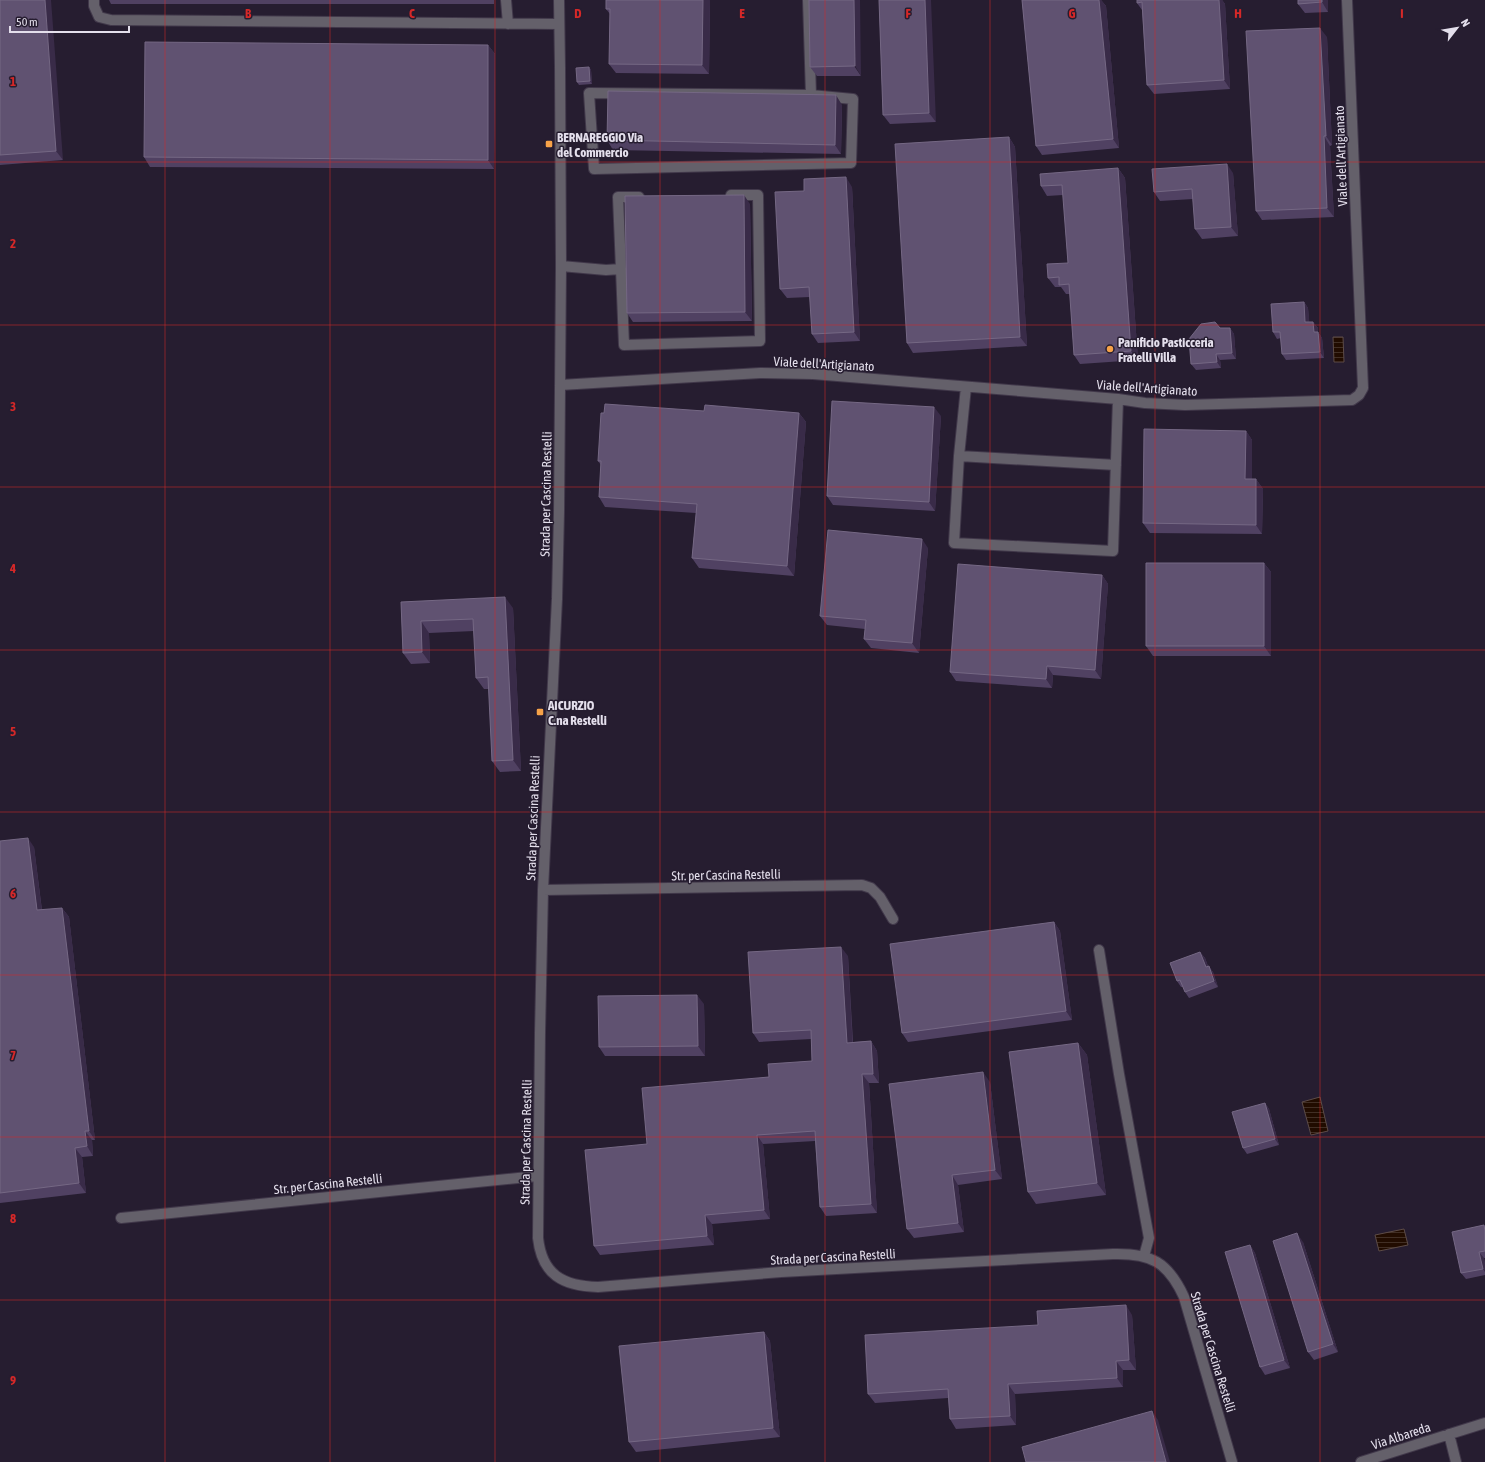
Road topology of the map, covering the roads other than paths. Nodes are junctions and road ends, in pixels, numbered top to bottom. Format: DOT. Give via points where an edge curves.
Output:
graph roads {
  1 [pos="94,0"];
  2 [pos="506,0"];
  3 [pos="559,0"];
  4 [pos="808,0"];
  5 [pos="1347,0"];
  6 [pos="508,24"];
  7 [pos="559,24"];
  8 [pos="811,95"];
  9 [pos="649,196"];
  10 [pos="719,196"];
  11 [pos="560,266"];
  12 [pos="621,269"];
  13 [pos="560,385"];
  14 [pos="966,387"];
  15 [pos="1118,399"];
  16 [pos="959,456"];
  17 [pos="1116,466"];
  18 [pos="543,890"];
  19 [pos="893,919"];
  20 [pos="1099,950"];
  21 [pos="538,1176"];
  22 [pos="121,1218"];
  23 [pos="1144,1256"];
  24 [pos="1485,1423"];
  25 [pos="1448,1434"];
  26 [pos="1232,1462"];
  27 [pos="1361,1462"];
  28 [pos="1456,1462"];
  1 -- 6 [label="street" via="99,17 110,20"];
  2 -- 6 [label="street"];
  3 -- 7 [label="street, Strada per Cascina Restelli"];
  4 -- 8 [label="street"];
  5 -- 15 [label="street, Viale dell'Artigianato" via="1363,388 1359,395 1352,400 1340,401 1185,405"];
  6 -- 7 [label="street"];
  7 -- 11 [label="street, Strada per Cascina Restelli"];
  8 -- 8 [label="street" via="853,99 850,163 594,169 589,93"];
  9 -- 12 [label="street" via="618,197"];
  10 -- 12 [label="street" via="758,195 760,341 624,345"];
  11 -- 12 [label="street"];
  11 -- 13 [label="street, Strada per Cascina Restelli"];
  13 -- 14 [label="street, Viale dell'Artigianato" via="760,373 812,374"];
  13 -- 18 [label="street, Strada per Cascina Restelli" via="557,599"];
  14 -- 15 [label="street, Viale dell'Artigianato"];
  14 -- 16 [label="street"];
  15 -- 17 [label="street"];
  16 -- 17 [label="street"];
  16 -- 17 [label="street" via="954,543 1113,551"];
  18 -- 19 [label="street, Str. per Cascina Restelli" via="862,885 871,888 880,897"];
  18 -- 21 [label="street, Strada per Cascina Restelli"];
  20 -- 23 [label="street" via="1149,1238"];
  21 -- 22 [label="street, Str. per Cascina Restelli"];
  21 -- 23 [label="street, Strada per Cascina Restelli" via="540,1253 552,1273 565,1282 578,1286 598,1287 782,1272 1105,1254 1127,1253"];
  23 -- 26 [label="street, Strada per Cascina Restelli" via="1169,1272 1184,1297"];
  24 -- 25 [label="street, Via Albareda"];
  25 -- 27 [label="street, Via Albareda"];
  25 -- 28 [label="street, Via Albareda"];
}
